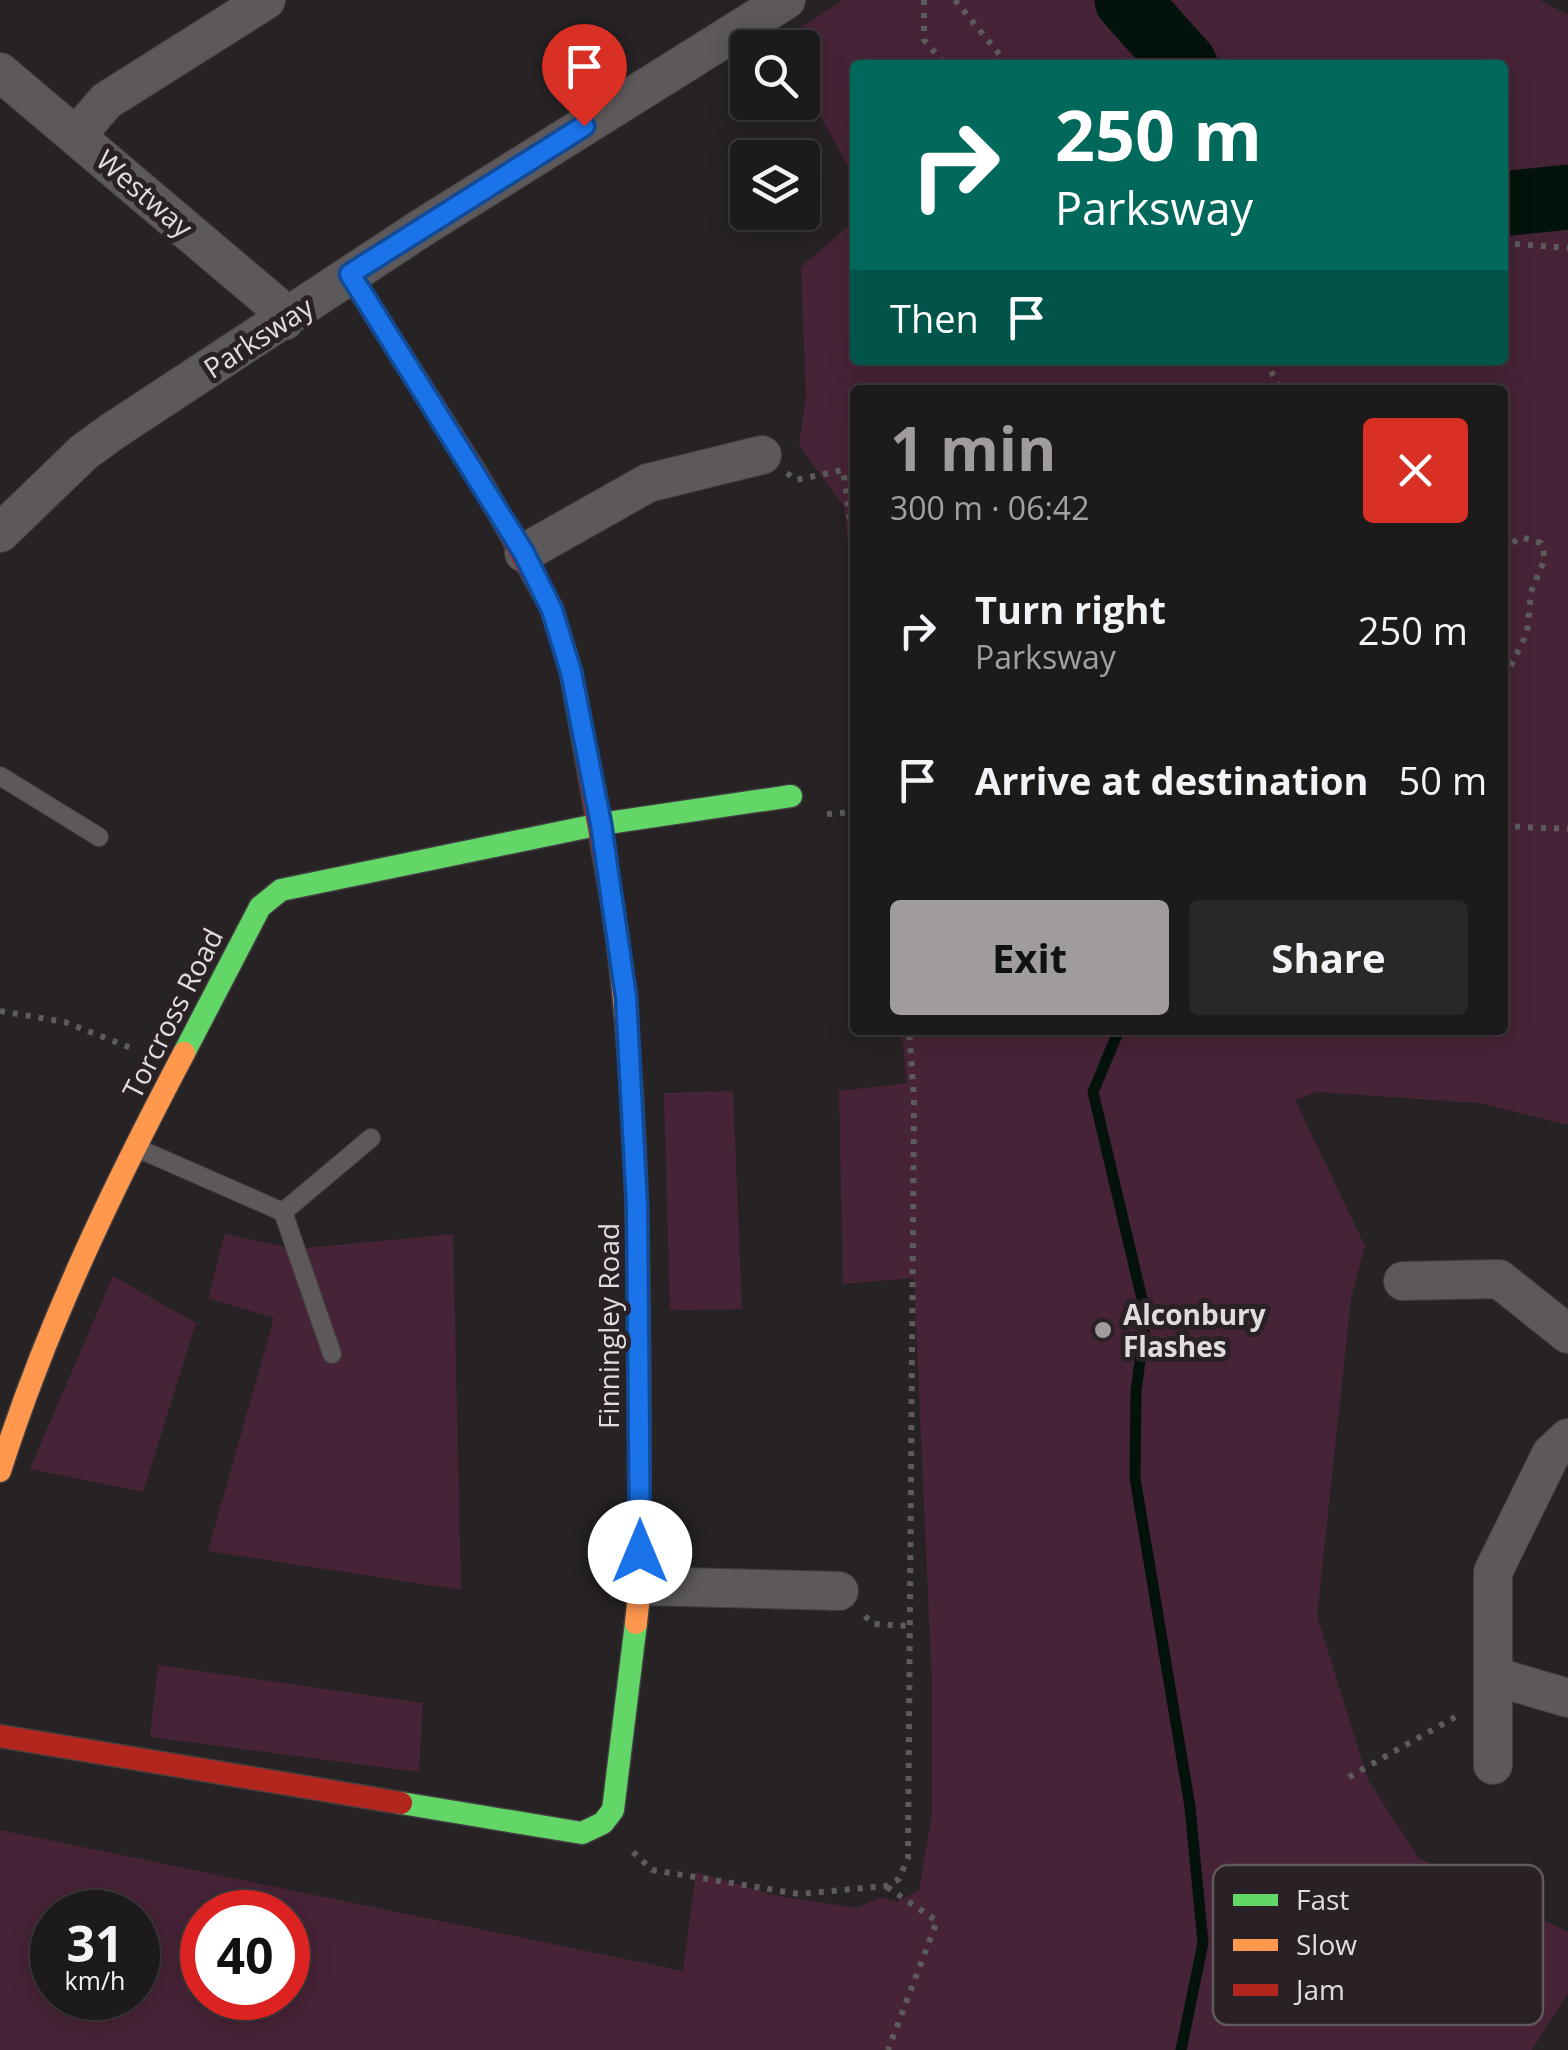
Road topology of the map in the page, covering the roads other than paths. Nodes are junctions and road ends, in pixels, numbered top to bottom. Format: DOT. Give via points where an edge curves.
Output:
graph roads {
  1 [pos="266,0"];
  2 [pos="786,0"];
  3 [pos="0,72"];
  4 [pos="78,135"];
  5 [pos="350,274"];
  6 [pos="284,321"];
  7 [pos="762,455"];
  8 [pos="0,533"];
  9 [pos="524,553"];
  10 [pos="0,776"];
  11 [pos="791,796"];
  12 [pos="601,824"];
  13 [pos="99,838"];
  14 [pos="371,1138"];
  15 [pos="137,1148"];
  16 [pos="283,1212"];
  17 [pos="1403,1280"];
  18 [pos="1568,1334"];
  19 [pos="332,1354"];
  20 [pos="1568,1438"];
  21 [pos="0,1471"];
  22 [pos="640,1586"];
  23 [pos="839,1591"];
  24 [pos="1493,1686"];
  25 [pos="1568,1698"];
  26 [pos="0,1736"];
  27 [pos="1493,1765"];
  1 -- 4 [label="street" via="106,102"];
  2 -- 5 [label="street, Parksway"];
  3 -- 4 [label="street, Westway"];
  4 -- 6 [label="street, Westway" via="274,304"];
  5 -- 6 [label="street, Parksway"];
  5 -- 9 [label="street, Finningley Road"];
  6 -- 8 [label="street, Parksway" via="84,452"];
  7 -- 9 [label="street" via="648,483"];
  9 -- 12 [label="street, Finningley Road" via="552,610 571,672"];
  10 -- 13 [label="lane"];
  11 -- 12 [label="street, Torcross Road"];
  12 -- 15 [label="street, Torcross Road" via="280,890 260,907"];
  12 -- 22 [label="street, Finningley Road" via="626,997 637,1206"];
  14 -- 16 [label="lane"];
  15 -- 16 [label="lane"];
  15 -- 21 [label="street, Torcross Road" via="78,1263 19,1404"];
  16 -- 19 [label="lane"];
  17 -- 18 [label="street" via="1499,1279"];
  20 -- 24 [label="street" via="1551,1454 1493,1572"];
  22 -- 23 [label="street"];
  22 -- 26 [label="street, Finningley Road" via="612,1810 593,1831"];
  24 -- 25 [label="street"];
  24 -- 27 [label="street"];
}
